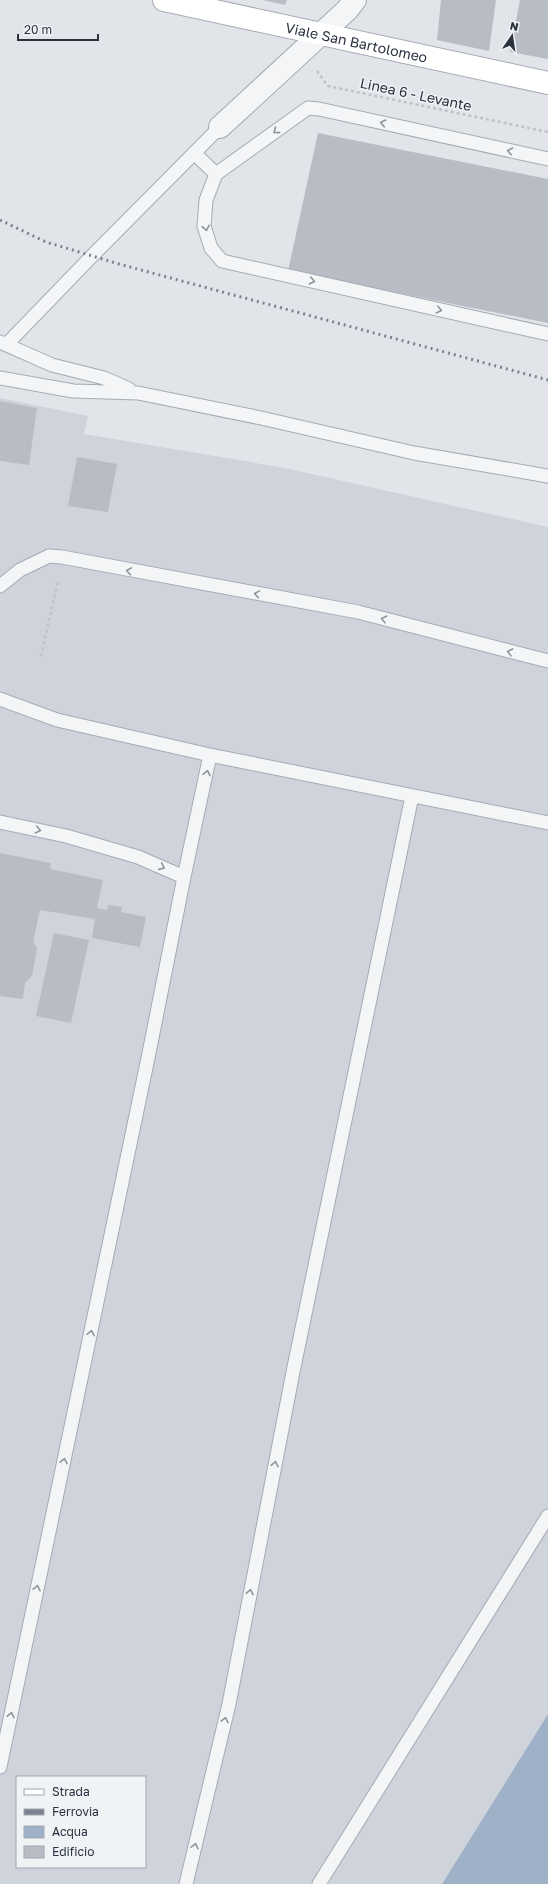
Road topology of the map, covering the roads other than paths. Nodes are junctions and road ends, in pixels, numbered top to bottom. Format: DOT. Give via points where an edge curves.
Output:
graph roads {
  1 [pos="164,0"];
  2 [pos="355,0"];
  3 [pos="226,7"];
  4 [pos="320,34"];
  5 [pos="548,82"];
  6 [pos="220,127"];
  7 [pos="194,153"];
  8 [pos="548,159"];
  9 [pos="216,174"];
  10 [pos="548,334"];
  11 [pos="3,344"];
  12 [pos="0,378"];
  13 [pos="138,392"];
  14 [pos="548,476"];
  15 [pos="0,586"];
  16 [pos="548,661"];
  17 [pos="0,699"];
  18 [pos="210,755"];
  19 [pos="412,796"];
  20 [pos="0,822"];
  21 [pos="548,823"];
  22 [pos="184,877"];
  23 [pos="548,1516"];
  24 [pos="0,1767"];
  25 [pos="186,1884"];
  26 [pos="319,1884"];
  1 -- 3 [label="main road, Viale San Bartolomeo"];
  2 -- 4 [label="street"];
  3 -- 4 [label="main road, Viale San Bartolomeo"];
  4 -- 5 [label="main road, Viale San Bartolomeo"];
  4 -- 6 [label="street"];
  6 -- 7 [label="lane"];
  7 -- 9 [label="lane"];
  7 -- 11 [label="lane"];
  8 -- 9 [label="lane, one-way" via="308,108"];
  9 -- 10 [label="lane, one-way" via="206,200 204,226 211,248 222,261"];
  11 -- 13 [label="lane" via="52,365 104,378"];
  12 -- 13 [label="lane" via="73,391"];
  13 -- 14 [label="lane" via="414,454"];
  16 -- 15 [label="lane, one-way" via="358,612 62,557 48,556 20,570"];
  17 -- 18 [label="lane" via="56,720"];
  18 -- 19 [label="lane"];
  22 -- 18 [label="lane, one-way"];
  19 -- 21 [label="lane"];
  25 -- 19 [label="lane, one-way" via="229,1704 293,1372"];
  20 -- 22 [label="lane, one-way" via="66,836 138,856"];
  24 -- 22 [label="lane, one-way"];
  23 -- 26 [label="lane"];
}
